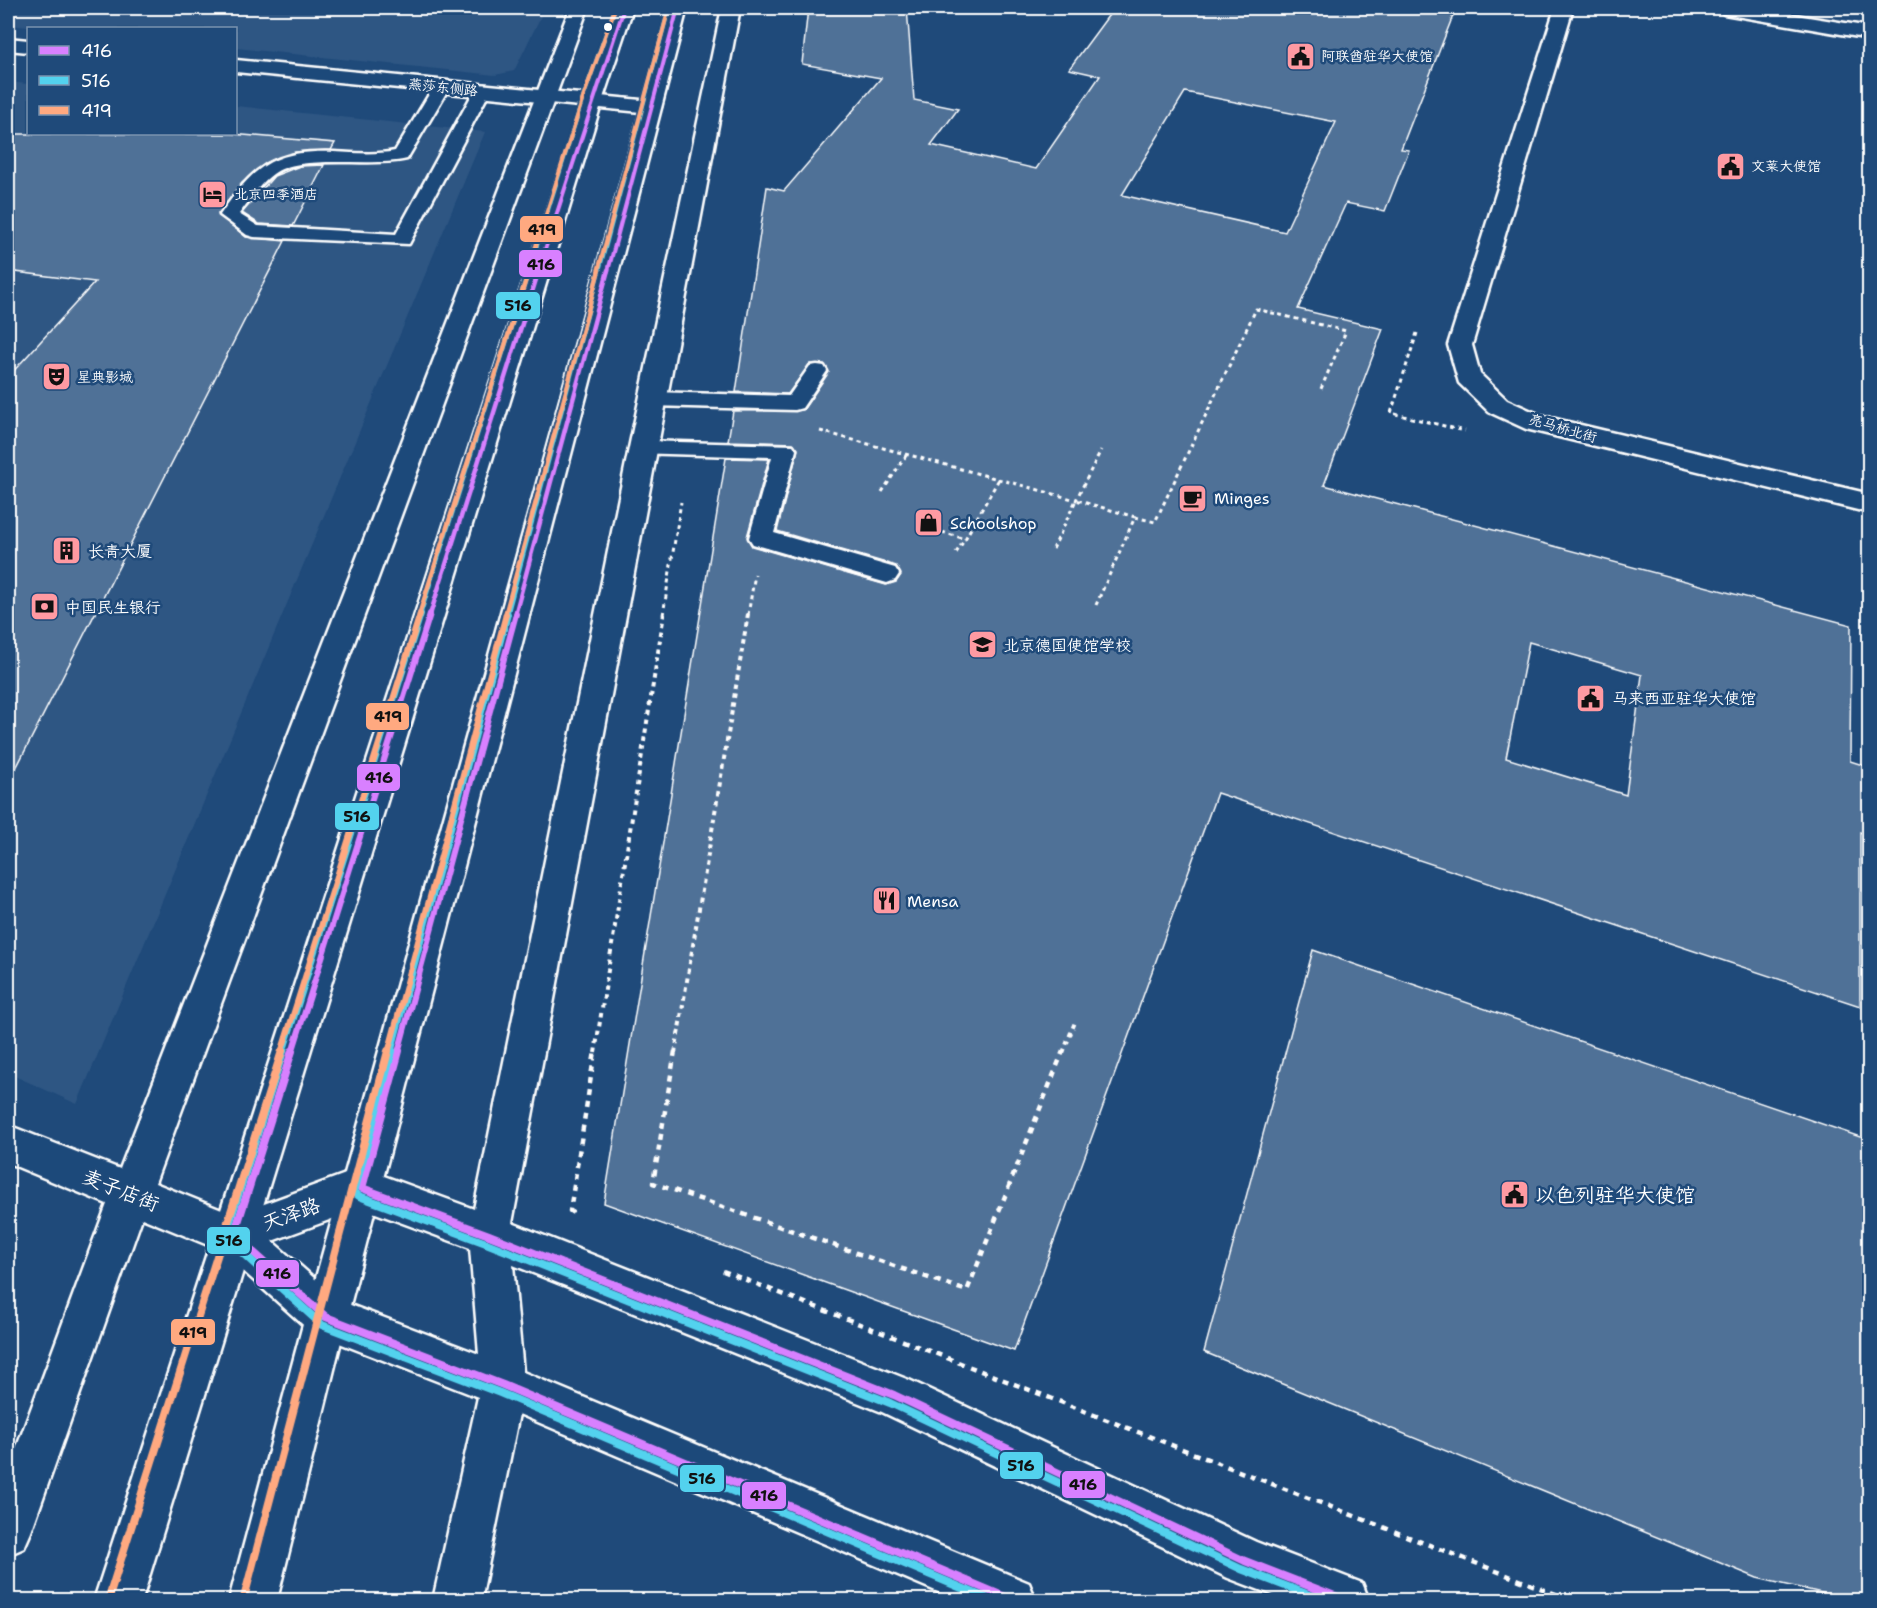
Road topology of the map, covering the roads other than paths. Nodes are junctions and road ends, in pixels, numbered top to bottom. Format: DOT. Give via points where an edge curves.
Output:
graph roads {
  1 [pos="579,8"];
  2 [pos="624,8"];
  3 [pos="678,8"];
  4 [pos="731,8"];
  5 [pos="1564,8"];
  6 [pos="1724,8"];
  7 [pos="1869,33"];
  8 [pos="8,44"];
  9 [pos="27,46"];
  10 [pos="237,66"];
  11 [pos="442,86"];
  12 [pos="482,90"];
  13 [pos="546,97"];
  14 [pos="592,101"];
  15 [pos="651,107"];
  16 [pos="817,371"];
  17 [pos="652,399"];
  18 [pos="642,448"];
  19 [pos="1869,504"];
  20 [pos="887,574"];
  21 [pos="8,1144"];
  22 [pos="362,1188"];
  23 [pos="130,1194"];
  24 [pos="234,1235"];
  25 [pos="489,1235"];
  26 [pos="326,1317"];
  27 [pos="503,1385"];
  28 [pos="8,1532"];
  29 [pos="118,1600"];
  30 [pos="253,1600"];
  31 [pos="457,1600"];
  32 [pos="1011,1600"];
  33 [pos="1345,1600"];
  1 -- 13 [label="street"];
  2 -- 14 [label="street"];
  3 -- 15 [label="street"];
  4 -- 17 [label="street"];
  5 -- 19 [label="street, 亮马桥北街" via="1460,345 1468,377 1498,406 1535,423"];
  6 -- 7 [label="street"];
  8 -- 9 [label="street"];
  10 -- 11 [label="street, 燕莎东侧路"];
  11 -- 12 [label="street, 燕莎东侧路"];
  11 -- 12 [label="lane" via="401,155 384,160 303,157 271,167 229,215 254,231 402,240"];
  12 -- 13 [label="street, 燕莎东侧路"];
  13 -- 14 [label="street, 燕莎东侧路"];
  13 -- 23 [label="street"];
  14 -- 15 [label="street, 燕莎东侧路"];
  14 -- 24 [label="street"];
  15 -- 22 [label="street"];
  16 -- 17 [label="lane" via="795,403"];
  17 -- 18 [label="street"];
  18 -- 20 [label="lane" via="785,450 761,538"];
  18 -- 25 [label="street"];
  21 -- 23 [label="street, 麦子店街"];
  22 -- 24 [label="street, 天泽路"];
  22 -- 25 [label="street"];
  22 -- 26 [label="street"];
  23 -- 24 [label="street, 麦子店街"];
  23 -- 28 [label="street"];
  24 -- 26 [label="street, 天泽路"];
  24 -- 29 [label="street"];
  25 -- 27 [label="street"];
  25 -- 33 [label="street" via="894,1395 1245,1561"];
  26 -- 27 [label="street, 天泽路"];
  26 -- 30 [label="street"];
  27 -- 31 [label="street"];
  27 -- 32 [label="street, 天泽路"];
}
